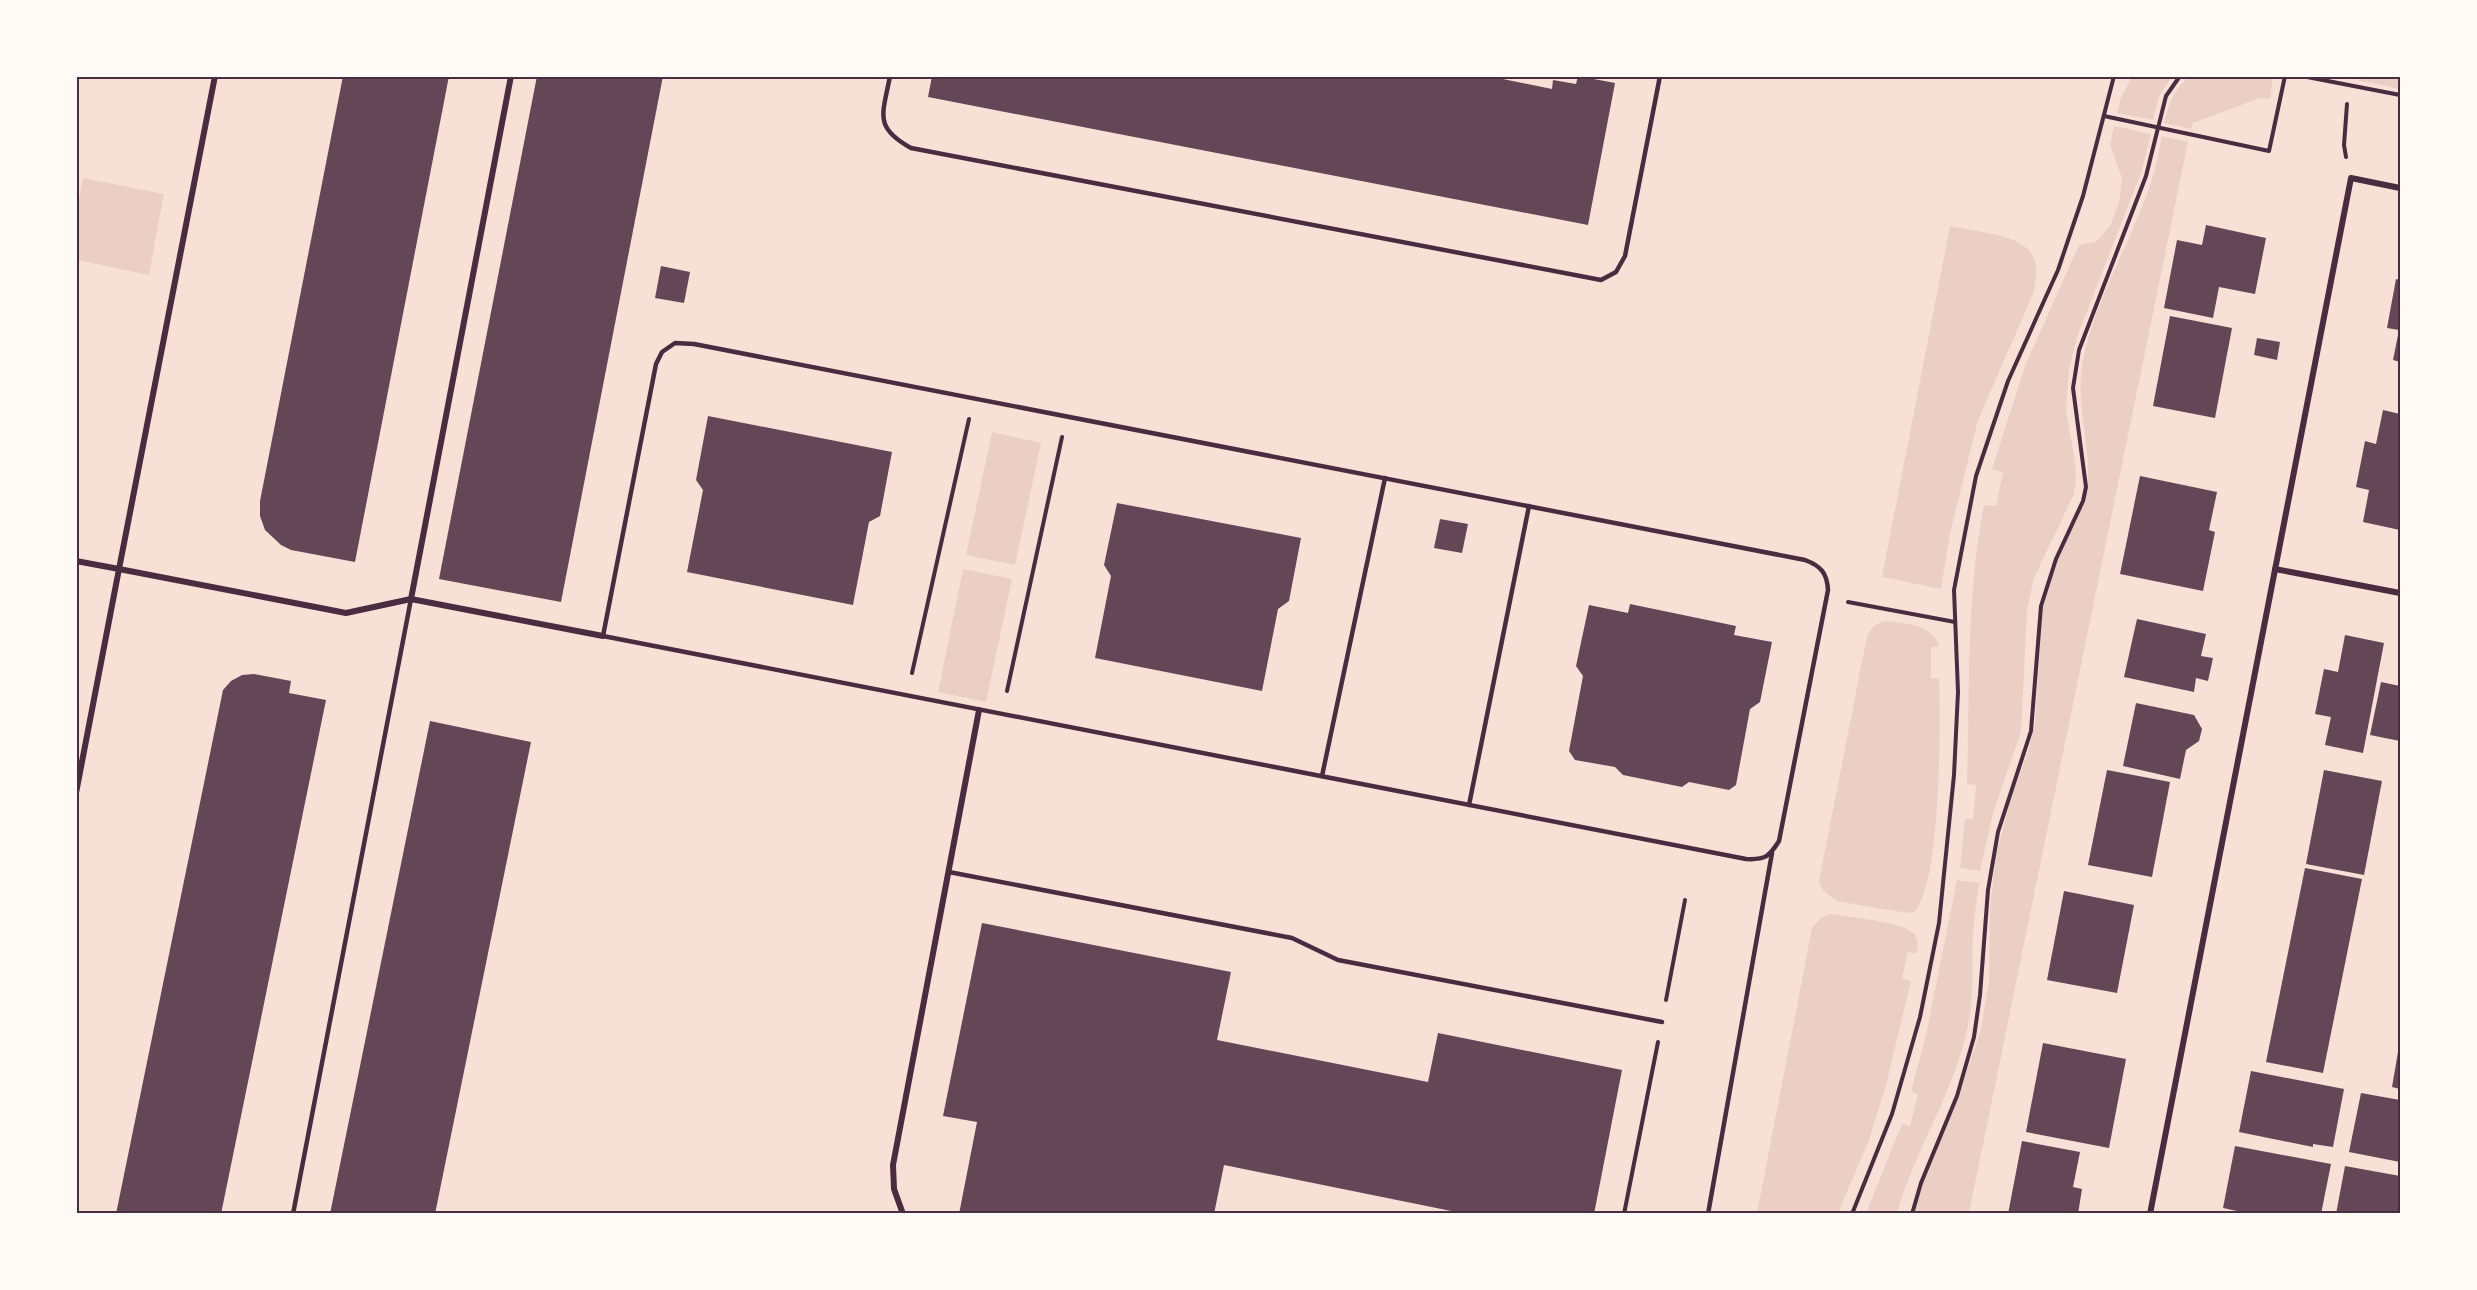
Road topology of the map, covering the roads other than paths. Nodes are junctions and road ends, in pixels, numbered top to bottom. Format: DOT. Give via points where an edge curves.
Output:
graph roads {
  1 [pos="215,76"];
  2 [pos="511,76"];
  3 [pos="890,76"];
  4 [pos="1660,76"];
  5 [pos="2400,188"];
  6 [pos="1385,478"];
  7 [pos="1529,506"];
  8 [pos="76,561"];
  9 [pos="2275,568"];
  10 [pos="119,569"];
  11 [pos="2400,593"];
  12 [pos="411,599"];
  13 [pos="603,636"];
  14 [pos="979,710"];
  15 [pos="1322,776"];
  16 [pos="76,793"];
  17 [pos="1469,805"];
  18 [pos="1772,852"];
  19 [pos="949,872"];
  20 [pos="1662,1022"];
  21 [pos="293,1214"];
  22 [pos="903,1214"];
  23 [pos="1708,1214"];
  24 [pos="2150,1214"];
  1 -- 10 [label="street"];
  2 -- 12 [label="street"];
  3 -- 4 [label="lane" via="884,124 894,138 912,148 1601,280 1616,272 1625,256"];
  5 -- 9 [label="street" via="2351,178"];
  6 -- 7 [label="lane"];
  6 -- 13 [label="lane" via="694,344 675,344 662,352 656,364"];
  6 -- 15 [label="lane"];
  7 -- 17 [label="lane"];
  7 -- 18 [label="lane" via="1820,565 1827,578 1826,598 1779,841"];
  8 -- 10 [label="street"];
  9 -- 11 [label="street"];
  9 -- 24 [label="street"];
  10 -- 12 [label="street" via="346,613"];
  10 -- 16 [label="street"];
  12 -- 13 [label="street"];
  12 -- 21 [label="lane"];
  13 -- 14 [label="lane"];
  14 -- 15 [label="lane"];
  14 -- 19 [label="street"];
  15 -- 17 [label="lane"];
  17 -- 18 [label="lane" via="1746,859 1761,860"];
  18 -- 23 [label="lane"];
  19 -- 20 [label="lane" via="1292,938 1338,960"];
  19 -- 22 [label="street" via="893,1165 894,1189"];
}
